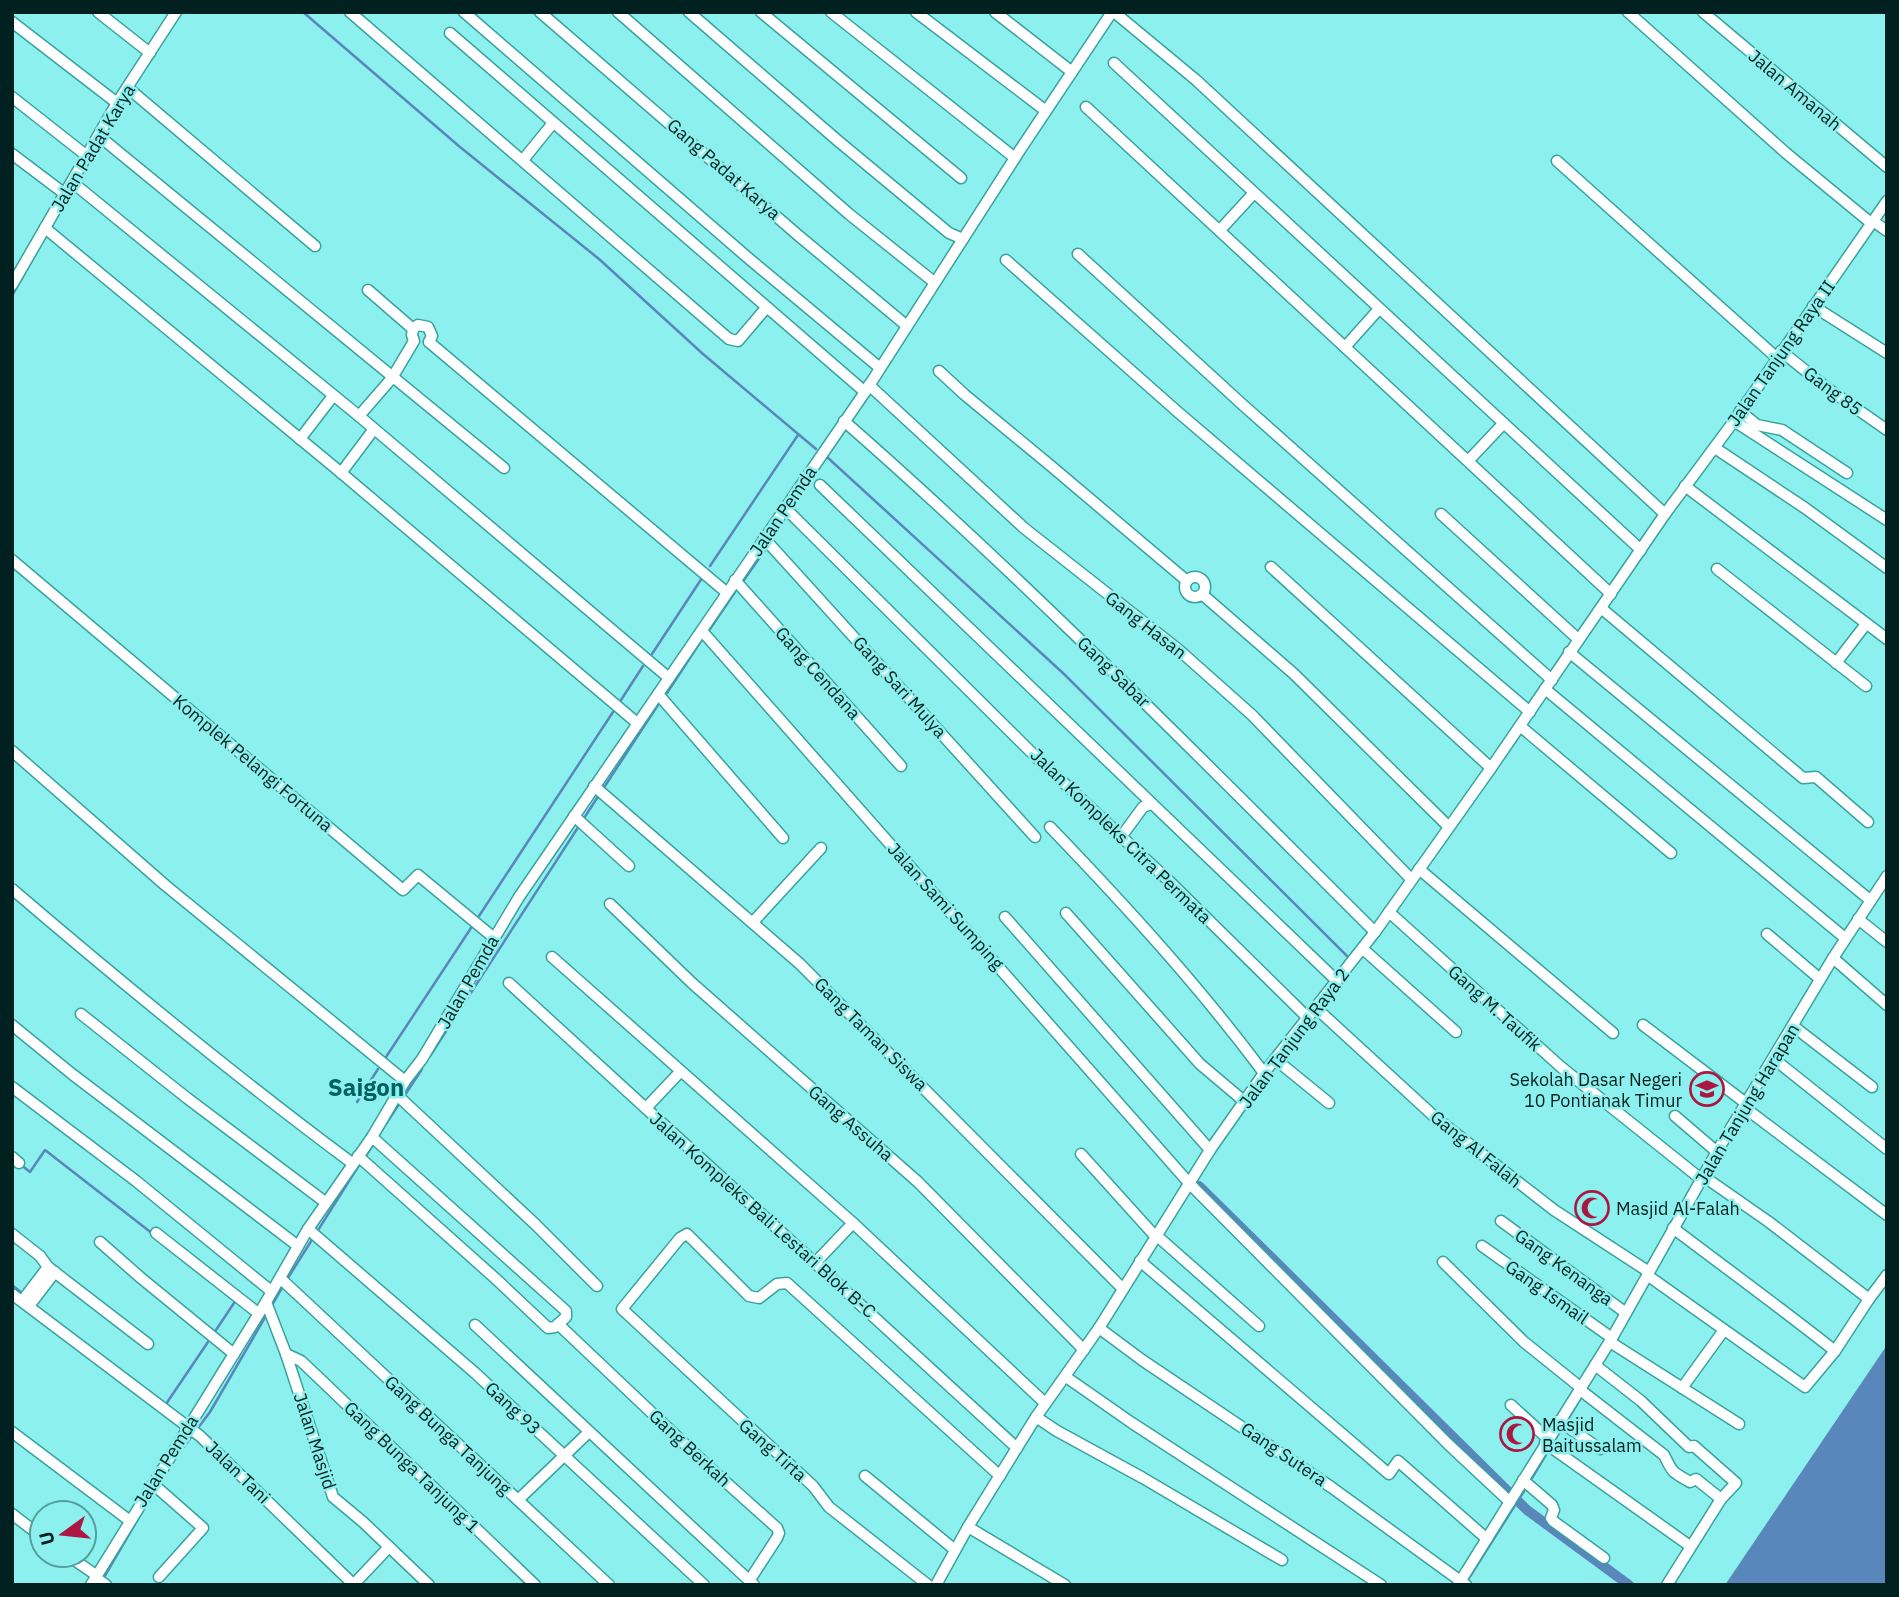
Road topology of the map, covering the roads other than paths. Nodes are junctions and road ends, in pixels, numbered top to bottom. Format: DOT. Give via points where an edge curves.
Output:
graph roads {
  1 [pos="98,12"];
  2 [pos="176,12"];
  3 [pos="350,12"];
  4 [pos="464,12"];
  5 [pos="540,12"];
  6 [pos="618,12"];
  7 [pos="689,12"];
  8 [pos="761,12"];
  9 [pos="831,12"];
  10 [pos="916,12"];
  11 [pos="995,12"];
  12 [pos="1628,12"];
  13 [pos="1703,12"];
  14 [pos="1111,13"];
  15 [pos="12,22"];
  16 [pos="450,33"];
  17 [pos="150,53"];
  18 [pos="1114,63"];
  19 [pos="1072,72"];
  20 [pos="131,91"];
  21 [pos="12,97"];
  22 [pos="117,103"];
  23 [pos="1086,107"];
  24 [pos="1046,111"];
  25 [pos="553,123"];
  26 [pos="99,136"];
  27 [pos="12,154"];
  28 [pos="87,156"];
  29 [pos="1015,158"];
  30 [pos="523,160"];
  31 [pos="1557,161"];
  32 [pos="1887,167"];
  33 [pos="961,178"];
  34 [pos="72,182"];
  35 [pos="1254,193"];
  36 [pos="65,194"];
  37 [pos="1887,201"];
  38 [pos="1872,222"];
  39 [pos="45,228"];
  40 [pos="1220,230"];
  41 [pos="1887,231"];
  42 [pos="963,239"];
  43 [pos="315,246"];
  44 [pos="1077,254"];
  45 [pos="1006,260"];
  46 [pos="934,282"];
  47 [pos="12,285"];
  48 [pos="368,290"];
  49 [pos="1813,306"];
  50 [pos="766,308"];
  51 [pos="1379,309"];
  52 [pos="907,326"];
  53 [pos="413,329"];
  54 [pos="414,341"];
  55 [pos="429,342"];
  56 [pos="1345,347"];
  57 [pos="1887,353"];
  58 [pos="1779,354"];
  59 [pos="880,368"];
  60 [pos="939,370"];
  61 [pos="392,378"];
  62 [pos="867,389"];
  63 [pos="333,396"];
  64 [pos="1740,411"];
  65 [pos="359,416"];
  66 [pos="844,421"];
  67 [pos="1734,421"];
  68 [pos="1503,424"];
  69 [pos="374,429"];
  70 [pos="1887,430"];
  71 [pos="300,439"];
  72 [pos="1715,448"];
  73 [pos="1469,460"];
  74 [pos="504,468"];
  75 [pos="341,473"];
  76 [pos="1847,473"];
  77 [pos="820,485"];
  78 [pos="1685,486"];
  79 [pos="1673,504"];
  80 [pos="785,508"];
  81 [pos="1441,514"];
  82 [pos="1665,514"];
  83 [pos="1887,520"];
  84 [pos="764,538"];
  85 [pos="1641,551"];
  86 [pos="12,560"];
  87 [pos="1271,567"];
  88 [pos="1887,568"];
  89 [pos="1717,569"];
  90 [pos="735,580"];
  91 [pos="726,592"];
  92 [pos="1611,594"];
  93 [pos="1601,608"];
  94 [pos="1866,624"];
  95 [pos="702,631"];
  96 [pos="1578,639"];
  97 [pos="1887,639"];
  98 [pos="1569,652"];
  99 [pos="1836,663"];
  100 [pos="669,678"];
  101 [pos="1552,680"];
  102 [pos="1866,686"];
  103 [pos="1545,689"];
  104 [pos="658,694"];
  105 [pos="1530,712"];
  106 [pos="636,722"];
  107 [pos="1520,726"];
  108 [pos="12,751"];
  109 [pos="901,766"];
  110 [pos="1491,768"];
  111 [pos="600,791"];
  112 [pos="1152,804"];
  113 [pos="574,816"];
  114 [pos="1868,822"];
  115 [pos="1050,827"];
  116 [pos="1449,827"];
  117 [pos="1035,836"];
  118 [pos="1121,837"];
  119 [pos="783,838"];
  120 [pos="821,848"];
  121 [pos="1671,853"];
  122 [pos="629,866"];
  123 [pos="1419,869"];
  124 [pos="1411,879"];
  125 [pos="1885,881"];
  126 [pos="12,889"];
  127 [pos="1870,900"];
  128 [pos="610,904"];
  129 [pos="1389,912"];
  130 [pos="1066,913"];
  131 [pos="1005,917"];
  132 [pos="1858,919"];
  133 [pos="753,922"];
  134 [pos="1375,932"];
  135 [pos="1767,934"];
  136 [pos="493,937"];
  137 [pos="1845,938"];
  138 [pos="1887,942"];
  139 [pos="1363,948"];
  140 [pos="552,957"];
  141 [pos="1833,958"];
  142 [pos="1820,979"];
  143 [pos="1337,981"];
  144 [pos="509,983"];
  145 [pos="1887,1005"];
  146 [pos="1316,1008"];
  147 [pos="81,1014"];
  148 [pos="1308,1018"];
  149 [pos="12,1025"];
  150 [pos="1643,1025"];
  151 [pos="1793,1026"];
  152 [pos="1456,1032"];
  153 [pos="1613,1033"];
  154 [pos="1275,1059"];
  155 [pos="1774,1059"];
  156 [pos="680,1072"];
  157 [pos="1264,1073"];
  158 [pos="405,1081"];
  159 [pos="12,1087"];
  160 [pos="1872,1087"];
  161 [pos="400,1098"];
  162 [pos="1245,1102"];
  163 [pos="1329,1103"];
  164 [pos="1746,1106"];
  165 [pos="646,1108"];
  166 [pos="1675,1116"];
  167 [pos="374,1139"];
  168 [pos="1887,1149"];
  169 [pos="1210,1150"];
  170 [pos="1717,1152"];
  171 [pos="1081,1154"];
  172 [pos="359,1160"];
  173 [pos="1702,1177"];
  174 [pos="1189,1182"];
  175 [pos="325,1202"];
  176 [pos="1887,1215"];
  177 [pos="1501,1221"];
  178 [pos="853,1223"];
  179 [pos="1673,1228"];
  180 [pos="156,1233"];
  181 [pos="312,1233"];
  182 [pos="12,1234"];
  183 [pos="1156,1236"];
  184 [pos="100,1242"];
  185 [pos="298,1246"];
  186 [pos="1482,1246"];
  187 [pos="1140,1261"];
  188 [pos="1443,1262"];
  189 [pos="815,1263"];
  190 [pos="51,1269"];
  191 [pos="1648,1273"];
  192 [pos="1887,1275"];
  193 [pos="283,1281"];
  194 [pos="597,1286"];
  195 [pos="1123,1289"];
  196 [pos="271,1291"];
  197 [pos="12,1294"];
  198 [pos="1868,1299"];
  199 [pos="25,1304"];
  200 [pos="268,1307"];
  201 [pos="258,1313"];
  202 [pos="1626,1313"];
  203 [pos="558,1324"];
  204 [pos="475,1325"];
  205 [pos="1259,1326"];
  206 [pos="1099,1328"];
  207 [pos="1724,1330"];
  208 [pos="1611,1340"];
  209 [pos="148,1344"];
  210 [pos="1084,1350"];
  211 [pos="1835,1351"];
  212 [pos="234,1354"];
  213 [pos="286,1354"];
  214 [pos="1595,1365"];
  215 [pos="1066,1377"];
  216 [pos="1579,1388"];
  217 [pos="1682,1388"];
  218 [pos="1045,1403"];
  219 [pos="1511,1405"];
  220 [pos="1036,1417"];
  221 [pos="1559,1421"];
  222 [pos="1739,1424"];
  223 [pos="193,1431"];
  224 [pos="12,1432"];
  225 [pos="589,1432"];
  226 [pos="1546,1441"];
  227 [pos="1017,1448"];
  228 [pos="1600,1449"];
  229 [pos="566,1457"];
  230 [pos="865,1476"];
  231 [pos="1000,1476"];
  232 [pos="1522,1481"];
  233 [pos="153,1484"];
  234 [pos="1721,1499"];
  235 [pos="517,1500"];
  236 [pos="1511,1501"];
  237 [pos="12,1514"];
  238 [pos="130,1521"];
  239 [pos="28,1526"];
  240 [pos="968,1527"];
  241 [pos="1487,1539"];
  242 [pos="1690,1546"];
  243 [pos="389,1547"];
  244 [pos="955,1550"];
  245 [pos="1604,1558"];
  246 [pos="1282,1560"];
  247 [pos="84,1569"];
  248 [pos="159,1577"];
  249 [pos="99,1581"];
  250 [pos="751,1583"];
  251 [pos="354,1584"];
  252 [pos="1461,1584"];
  253 [pos="429,1585"];
  254 [pos="535,1585"];
  255 [pos="609,1585"];
  256 [pos="704,1585"];
  257 [pos="928,1585"];
  258 [pos="936,1585"];
  259 [pos="1065,1585"];
  260 [pos="1381,1585"];
  261 [pos="1667,1585"];
  1 -- 17 [label="street"];
  2 -- 17 [label="street, Jalan Padat Karya"];
  3 -- 30 [label="street"];
  4 -- 59 [label="street"];
  5 -- 52 [label="street, Gang Padat Karya"];
  6 -- 46 [label="street" via="849,214"];
  7 -- 42 [label="street" via="949,233"];
  8 -- 33 [label="street"];
  9 -- 29 [label="street"];
  10 -- 24 [label="street"];
  11 -- 19 [label="street"];
  12 -- 38 [label="street" via="1786,153"];
  13 -- 32 [label="street, Jalan Amanah"];
  14 -- 19 [label="street"];
  14 -- 82 [label="street" via="1196,80"];
  15 -- 22 [label="street"];
  16 -- 25 [label="street, Gang Hasan"];
  17 -- 20 [label="street, Jalan Padat Karya"];
  18 -- 35 [label="street"];
  19 -- 24 [label="street"];
  20 -- 22 [label="street, Jalan Padat Karya"];
  20 -- 43 [label="street"];
  21 -- 28 [label="street"];
  22 -- 26 [label="street, Jalan Padat Karya"];
  23 -- 40 [label="street"];
  24 -- 29 [label="street"];
  25 -- 30 [label="street"];
  25 -- 50 [label="street, Gang Hasan"];
  26 -- 28 [label="street, Jalan Padat Karya"];
  26 -- 61 [label="street"];
  27 -- 36 [label="street"];
  28 -- 34 [label="street, Jalan Padat Karya"];
  29 -- 42 [label="street"];
  30 -- 50 [label="street" via="729,339 738,341"];
  31 -- 58 [label="street, Gang 85"];
  34 -- 36 [label="street, Jalan Padat Karya"];
  34 -- 63 [label="street"];
  35 -- 40 [label="street"];
  35 -- 51 [label="street"];
  36 -- 39 [label="street, Jalan Padat Karya"];
  37 -- 38 [label="street, Jalan Tanjung Raya II"];
  38 -- 41 [label="street"];
  38 -- 49 [label="street, Jalan Tanjung Raya II"];
  39 -- 47 [label="street, Jalan Padat Karya"];
  39 -- 71 [label="street"];
  40 -- 56 [label="street"];
  42 -- 46 [label="street, Jalan Pemda"];
  44 -- 101 [label="street"];
  45 -- 105 [label="street"];
  46 -- 52 [label="street, Jalan Pemda"];
  48 -- 53 [label="street"];
  49 -- 57 [label="street"];
  49 -- 58 [label="street, Jalan Tanjung Raya II"];
  50 -- 62 [label="street, Gang Hasan"];
  51 -- 56 [label="street"];
  51 -- 68 [label="street"];
  52 -- 59 [label="street, Jalan Pemda"];
  53 -- 54 [label="street"];
  53 -- 55 [label="street" via="428,327 432,332"];
  54 -- 55 [label="street"];
  54 -- 61 [label="street"];
  55 -- 91 [label="street"];
  56 -- 73 [label="street"];
  58 -- 64 [label="street, Jalan Tanjung Raya II"];
  58 -- 70 [label="street, Gang 85"];
  59 -- 62 [label="street, Jalan Pemda"];
  60 -- 116 [label="street" via="1186,581 1195,576 1204,581 1203,595 1294,674"];
  61 -- 65 [label="street"];
  61 -- 74 [label="street"];
  62 -- 66 [label="street, Jalan Pemda"];
  62 -- 124 [label="street, Gang Hasan" via="1024,528 1179,650 1252,715"];
  63 -- 65 [label="street"];
  63 -- 71 [label="street"];
  64 -- 67 [label="street, Jalan Tanjung Raya II"];
  64 -- 76 [label="street" via="1757,425 1782,430"];
  65 -- 69 [label="street"];
  66 -- 80 [label="street, Jalan Pemda"];
  66 -- 134 [label="street, Gang Sabar" via="1096,654"];
  67 -- 72 [label="street, Jalan Tanjung Raya II"];
  67 -- 83 [label="street"];
  68 -- 73 [label="street"];
  68 -- 85 [label="street"];
  69 -- 75 [label="street"];
  69 -- 100 [label="street"];
  71 -- 75 [label="street"];
  72 -- 78 [label="street, Jalan Tanjung Raya II"];
  72 -- 88 [label="street"];
  73 -- 92 [label="street"];
  75 -- 106 [label="street"];
  77 -- 112 [label="street"];
  78 -- 79 [label="street, Jalan Tanjung Raya II"];
  78 -- 94 [label="street"];
  79 -- 82 [label="street, Jalan Tanjung Raya 2"];
  80 -- 84 [label="street, Jalan Pemda"];
  80 -- 118 [label="street, Jalan Kompleks Citra Permata"];
  81 -- 96 [label="street"];
  82 -- 85 [label="street, Jalan Tanjung Raya 2"];
  84 -- 90 [label="street, Jalan Pemda"];
  84 -- 117 [label="street, Gang Sari Mulya"];
  85 -- 92 [label="street, Jalan Tanjung Raya 2"];
  86 -- 136 [label="street, Komplek Pelangi Fortuna" via="403,890 418,875"];
  87 -- 110 [label="street"];
  89 -- 99 [label="street"];
  90 -- 91 [label="street, Jalan Pemda"];
  90 -- 109 [label="street, Gang Cendana"];
  91 -- 95 [label="street, Jalan Pemda"];
  92 -- 93 [label="street, Jalan Tanjung Raya 2"];
  93 -- 96 [label="street, Jalan Tanjung Raya 2"];
  93 -- 114 [label="street" via="1803,778 1816,777"];
  94 -- 97 [label="street"];
  94 -- 99 [label="street"];
  95 -- 100 [label="street, Jalan Pemda"];
  95 -- 174 [label="street, Jalan Sami Sumping"];
  96 -- 98 [label="street, Jalan Tanjung Raya 2"];
  98 -- 101 [label="street, Jalan Tanjung Raya 2"];
  98 -- 127 [label="street"];
  99 -- 102 [label="street"];
  100 -- 104 [label="street, Jalan Pemda"];
  101 -- 103 [label="street, Jalan Tanjung Raya 2"];
  103 -- 105 [label="street, Jalan Tanjung Raya 2"];
  103 -- 137 [label="street"];
  104 -- 106 [label="street, Jalan Pemda"];
  104 -- 119 [label="street"];
  105 -- 107 [label="street, Jalan Tanjung Raya 2"];
  106 -- 111 [label="street, Jalan Pemda"];
  107 -- 110 [label="street, Jalan Tanjung Raya 2"];
  107 -- 121 [label="street"];
  108 -- 158 [label="street" via="165,885"];
  110 -- 116 [label="street, Jalan Tanjung Raya 2"];
  111 -- 113 [label="street, Jalan Pemda"];
  111 -- 133 [label="street, Gang Taman Siswa"];
  112 -- 118 [label="street" via="1143,807"];
  112 -- 143 [label="street"];
  113 -- 122 [label="street"];
  113 -- 136 [label="street, Jalan Pemda"];
  115 -- 157 [label="street" via="1222,1016"];
  116 -- 123 [label="street, Jalan Tanjung Raya 2"];
  118 -- 148 [label="street, Jalan Kompleks Citra Permata"];
  120 -- 133 [label="street"];
  123 -- 124 [label="street, Jalan Tanjung Raya 2"];
  123 -- 153 [label="street"];
  124 -- 129 [label="street, Jalan Tanjung Raya 2"];
  125 -- 127 [label="street, Jalan Tanjung Harapan"];
  126 -- 172 [label="street" via="230,1071"];
  127 -- 132 [label="street, Jalan Tanjung Harapan"];
  128 -- 210 [label="street, Gang Assuha" via="692,984 918,1182"];
  129 -- 134 [label="street, Jalan Tanjung Raya 2"];
  129 -- 173 [label="street, Gang M. Taufik" via="1561,1067"];
  130 -- 162 [label="street" via="1192,1055"];
  131 -- 169 [label="street"];
  132 -- 137 [label="street, Jalan Tanjung Harapan"];
  132 -- 138 [label="street"];
  133 -- 195 [label="street, Gang Taman Siswa" via="834,996"];
  134 -- 139 [label="street, Jalan Tanjung Raya 2"];
  135 -- 142 [label="street"];
  136 -- 158 [label="street, Jalan Pemda"];
  137 -- 141 [label="street, Jalan Tanjung Harapan"];
  139 -- 143 [label="street, Jalan Tanjung Raya 2"];
  139 -- 152 [label="street"];
  140 -- 156 [label="street"];
  141 -- 142 [label="street, Jalan Tanjung Harapan"];
  141 -- 145 [label="street"];
  142 -- 151 [label="street, Jalan Tanjung Harapan"];
  143 -- 146 [label="street, Jalan Tanjung Raya 2"];
  144 -- 165 [label="street, Jalan Kompleks Bali Lestari Blok B-C"];
  146 -- 148 [label="street, Jalan Tanjung Raya 2"];
  146 -- 191 [label="street, Gang Al Falah" via="1437,1119 1554,1210"];
  147 -- 175 [label="street"];
  148 -- 154 [label="street, Jalan Tanjung Raya 2"];
  149 -- 185 [label="street"];
  150 -- 164 [label="street"];
  151 -- 155 [label="street, Jalan Tanjung Harapan"];
  151 -- 160 [label="street"];
  154 -- 157 [label="street, Jalan Tanjung Raya 2"];
  154 -- 163 [label="street"];
  155 -- 164 [label="street, Jalan Tanjung Harapan"];
  155 -- 168 [label="street"];
  156 -- 165 [label="street"];
  156 -- 178 [label="street"];
  157 -- 162 [label="street, Jalan Tanjung Raya 2"];
  158 -- 161 [label="street, Jalan Pemda"];
  159 -- 196 [label="street"];
  161 -- 167 [label="street, Jalan Pemda"];
  161 -- 194 [label="street"];
  162 -- 169 [label="street, Jalan Tanjung Raya 2"];
  164 -- 170 [label="street, Jalan Tanjung Harapan"];
  164 -- 176 [label="street"];
  165 -- 189 [label="street, Jalan Kompleks Bali Lestari Blok B-C"];
  166 -- 170 [label="street"];
  167 -- 172 [label="street, Jalan Pemda"];
  167 -- 203 [label="street" via="566,1311"];
  169 -- 174 [label="street, Jalan Tanjung Raya 2"];
  170 -- 173 [label="street, Jalan Tanjung Harapan"];
  171 -- 183 [label="street"];
  172 -- 175 [label="street, Jalan Pemda"];
  172 -- 203 [label="street, Gang Berkah" via="548,1328"];
  173 -- 179 [label="street, Jalan Tanjung Harapan"];
  173 -- 198 [label="street, Gang M. Taufik"];
  174 -- 183 [label="street, Jalan Tanjung Raya 2"];
  174 -- 236 [label="street, Jalan Sami Sumping" via="1345,1342"];
  175 -- 181 [label="street, Jalan Pemda"];
  177 -- 202 [label="street, Gang Kenanga"];
  178 -- 189 [label="street"];
  178 -- 218 [label="street"];
  179 -- 191 [label="street, Jalan Tanjung Harapan"];
  179 -- 211 [label="street"];
  180 -- 201 [label="street"];
  181 -- 185 [label="street, Jalan Pemda"];
  181 -- 229 [label="street, Gang 93"];
  182 -- 190 [label="street"];
  183 -- 187 [label="street, Jalan Tanjung Raya 2"];
  183 -- 205 [label="street"];
  184 -- 212 [label="street"];
  185 -- 193 [label="street, Jalan Pemda"];
  186 -- 208 [label="street, Gang Ismail"];
  187 -- 195 [label="street, Jalan Tanjung Raya 2"];
  187 -- 241 [label="street" via="1389,1474 1398,1461"];
  188 -- 216 [label="street" via="1524,1342"];
  189 -- 227 [label="street, Jalan Kompleks Bali Lestari Blok B-C"];
  190 -- 199 [label="street"];
  190 -- 209 [label="street"];
  191 -- 202 [label="street, Jalan Tanjung Harapan"];
  191 -- 207 [label="street, Gang Al Falah"];
  192 -- 198 [label="street"];
  193 -- 196 [label="street, Jalan Pemda"];
  193 -- 235 [label="street, Gang Bunga Tanjung"];
  195 -- 206 [label="street, Jalan Tanjung Raya 2"];
  196 -- 200 [label="street, Jalan Pemda"];
  197 -- 199 [label="street, Jalan Tani"];
  198 -- 211 [label="street"];
  199 -- 223 [label="street, Jalan Tani"];
  200 -- 201 [label="street, Jalan Pemda"];
  200 -- 213 [label="street, Jalan Masjid"];
  201 -- 212 [label="street, Jalan Pemda"];
  202 -- 208 [label="street, Jalan Tanjung Harapan"];
  203 -- 250 [label="street, Gang Berkah" via="777,1528 777,1538"];
  204 -- 225 [label="street"];
  206 -- 210 [label="street, Jalan Tanjung Raya 2"];
  206 -- 252 [label="street, Gang Sutera" via="1321,1480"];
  207 -- 211 [label="street, Gang Al Falah" via="1805,1387"];
  207 -- 217 [label="street"];
  208 -- 214 [label="street, Jalan Tanjung Harapan"];
  208 -- 217 [label="street, Gang Ismail"];
  210 -- 215 [label="street, Jalan Tanjung Raya 2"];
  212 -- 223 [label="street, Jalan Pemda"];
  213 -- 243 [label="street, Jalan Masjid" via="333,1497"];
  213 -- 254 [label="street, Gang Bunga Tanjung 1" via="301,1361"];
  214 -- 216 [label="street, Jalan Tanjung Harapan"];
  214 -- 234 [label="street" via="1736,1483"];
  215 -- 218 [label="street, Jalan Tanjung Raya 2"];
  215 -- 260 [label="street"];
  216 -- 221 [label="street, Jalan Tanjung Harapan"];
  216 -- 234 [label="street" via="1664,1455 1673,1472 1690,1482 1696,1479"];
  217 -- 222 [label="street, Gang Ismail"];
  218 -- 220 [label="street, Jalan Tanjung Raya 2"];
  219 -- 226 [label="street"];
  220 -- 227 [label="street, Jalan Tanjung Raya 2"];
  220 -- 246 [label="street"];
  221 -- 226 [label="street, Jalan Tanjung Harapan"];
  221 -- 228 [label="street"];
  223 -- 233 [label="street, Jalan Pemda"];
  223 -- 251 [label="street, Jalan Tani"];
  224 -- 238 [label="street"];
  225 -- 229 [label="street"];
  225 -- 250 [label="street"];
  226 -- 232 [label="street, Jalan Tanjung Harapan"];
  226 -- 242 [label="street"];
  227 -- 231 [label="street, Jalan Tanjung Raya 2"];
  229 -- 235 [label="street"];
  229 -- 256 [label="street, Gang 93"];
  230 -- 244 [label="street"];
  231 -- 240 [label="street, Jalan Tanjung Raya 2"];
  231 -- 257 [label="street, Gang Tirta" via="787,1283 777,1284 760,1298 748,1296 687,1234 622,1309 813,1486 829,1507"];
  232 -- 236 [label="street, Jalan Tanjung Harapan"];
  232 -- 245 [label="street" via="1552,1506 1553,1521"];
  233 -- 238 [label="street, Jalan Pemda"];
  233 -- 248 [label="street" via="203,1528"];
  234 -- 242 [label="street"];
  235 -- 255 [label="street, Gang Bunga Tanjung"];
  236 -- 241 [label="street, Jalan Tanjung Harapan"];
  237 -- 239 [label="street"];
  238 -- 249 [label="street, Jalan Pemda"];
  240 -- 244 [label="street, Jalan Tanjung Raya 2"];
  240 -- 259 [label="street"];
  241 -- 252 [label="street, Jalan Tanjung Harapan"];
  242 -- 261 [label="street"];
  243 -- 251 [label="street"];
  243 -- 253 [label="street, Jalan Masjid"];
  244 -- 258 [label="street, Jalan Tanjung Raya 2"];
  247 -- 249 [label="street"];
}
